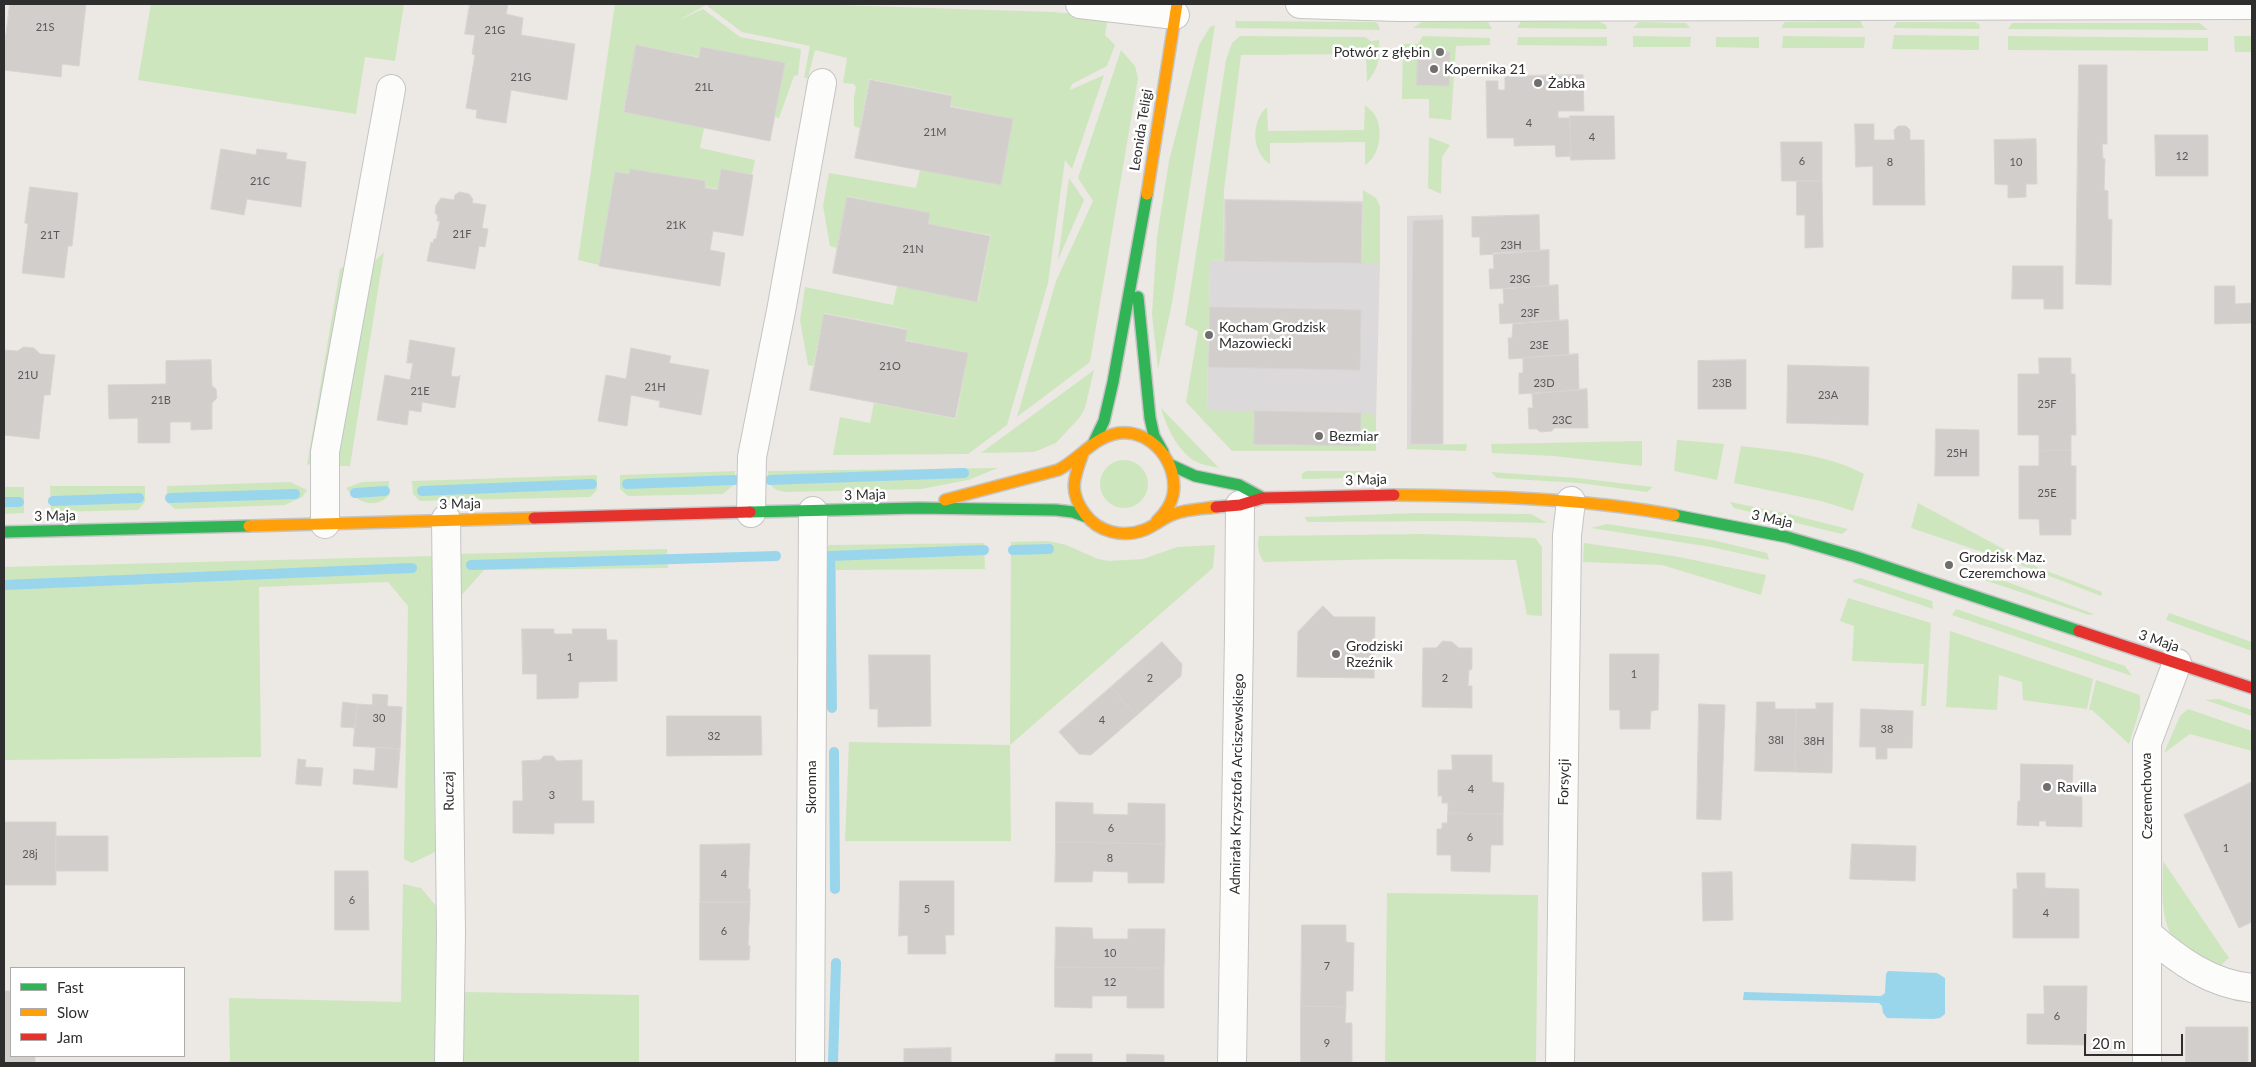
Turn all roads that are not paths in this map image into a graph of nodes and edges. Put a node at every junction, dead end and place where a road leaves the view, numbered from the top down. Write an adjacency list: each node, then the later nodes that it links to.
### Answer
1 (1080, 4): 4 (street)
2 (1300, 4): 3 (street)
3 (2252, 5)
4 (1176, 9): 7 (street, Leonida Teligi)
5 (822, 83): 16 (street)
6 (391, 89): 20 (street)
7 (1136, 261): 8 (street, Leonida Teligi); 9 (street, Leonida Teligi)
8 (1094, 442): 9 (street, 3 Maja); 10 (street, 3 Maja)
9 (1163, 452): 11 (street, 3 Maja)
10 (1083, 453): 14 (street, 3 Maja); 17 (street, 3 Maja)
11 (1171, 465): 12 (street, 3 Maja); 19 (street, 3 Maja)
12 (1251, 502): 13 (street, 3 Maja); 19 (street, 3 Maja); 28 (street, Admirała Krzysztofa Arciszewskiego)
13 (1571, 502): 22 (street, 3 Maja); 29 (street, Forsycji)
14 (917, 508): 15 (street, 3 Maja); 17 (street, 3 Maja)
15 (813, 511): 16 (street, 3 Maja); 27 (street, Skromna)
16 (751, 513): 18 (street, 3 Maja)
17 (1087, 517): 19 (street, 3 Maja)
18 (446, 519): 20 (street, 3 Maja); 26 (street, Ruczaj)
19 (1157, 522)
20 (325, 524): 21 (street, 3 Maja)
21 (4, 532)
22 (2177, 663): 23 (street, 3 Maja); 24 (street, Czeremchowa)
23 (2252, 688)
24 (2148, 934): 25 (street); 30 (street, Czeremchowa)
25 (2252, 988)
26 (449, 1063)
27 (810, 1063)
28 (1232, 1063)
29 (1560, 1063)
30 (2147, 1063)

